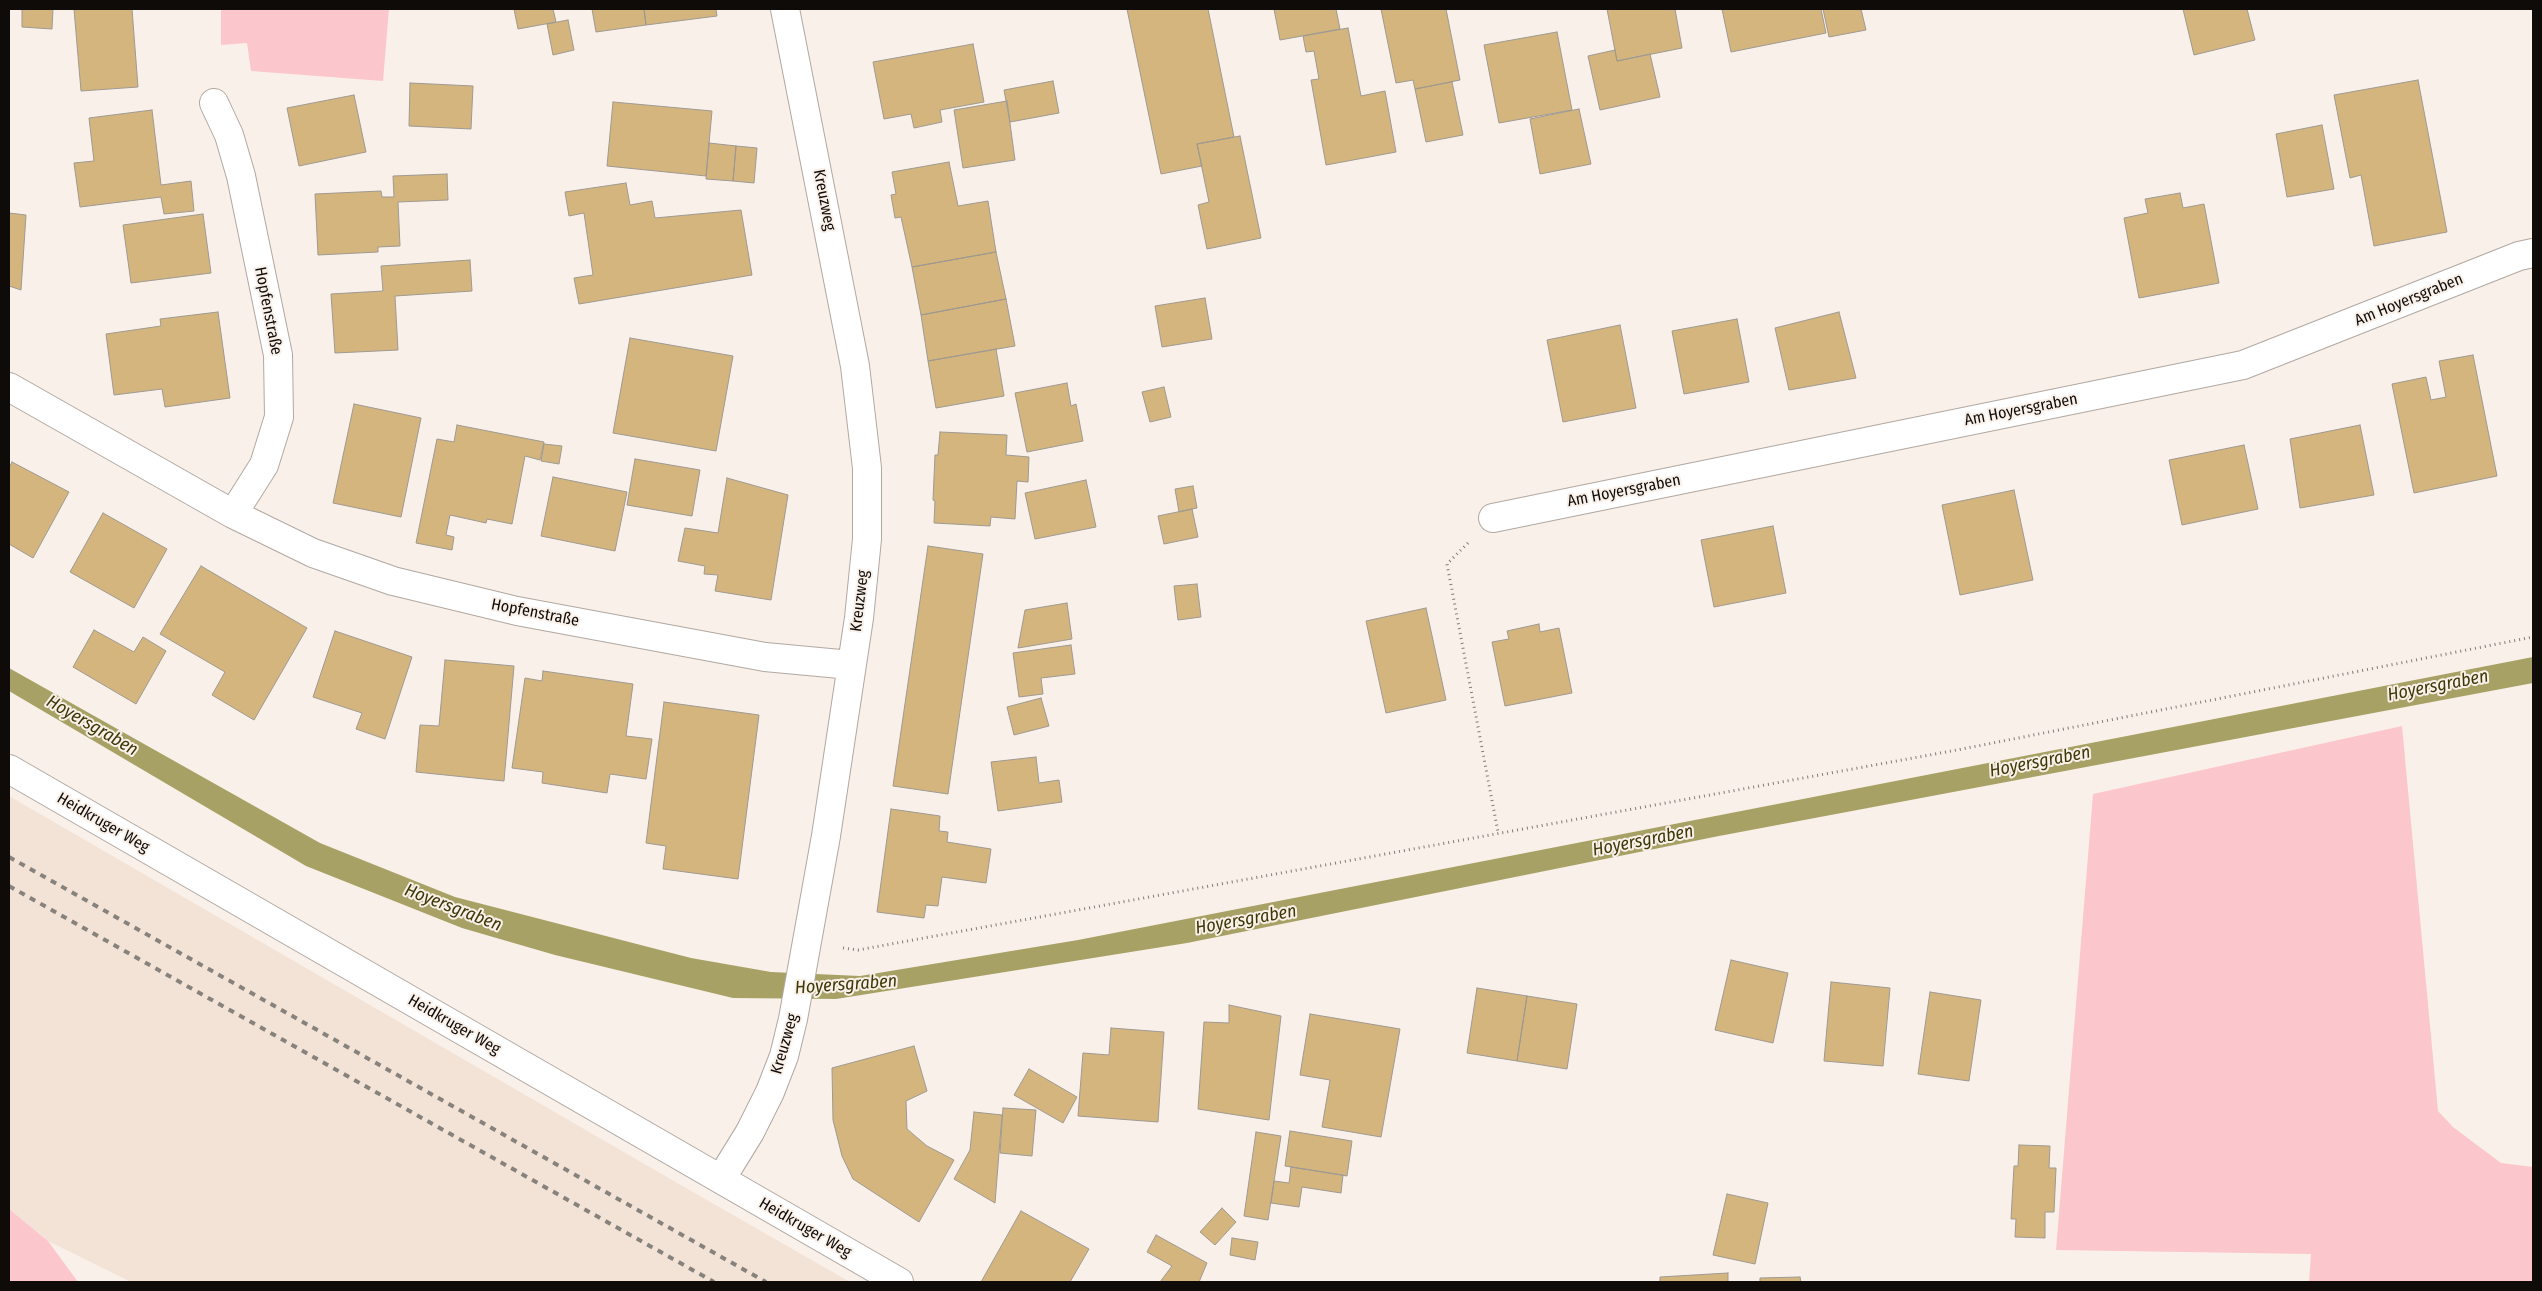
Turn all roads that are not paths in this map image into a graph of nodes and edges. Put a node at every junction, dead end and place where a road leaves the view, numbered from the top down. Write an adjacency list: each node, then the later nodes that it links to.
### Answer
1 (785, 9): 7 (street, Kreuzweg)
2 (214, 103): 5 (street, Hopfenstraße)
3 (2533, 253): 6 (street, Am Hoyersgraben)
4 (9, 387): 5 (street, Hopfenstraße)
5 (233, 514): 7 (street, Hopfenstraße)
6 (1493, 518)
7 (851, 665): 9 (street, Kreuzweg)
8 (9, 769): 9 (street, Heidkruger Weg)
9 (721, 1179): 10 (street, Heidkruger Weg)
10 (899, 1282)

